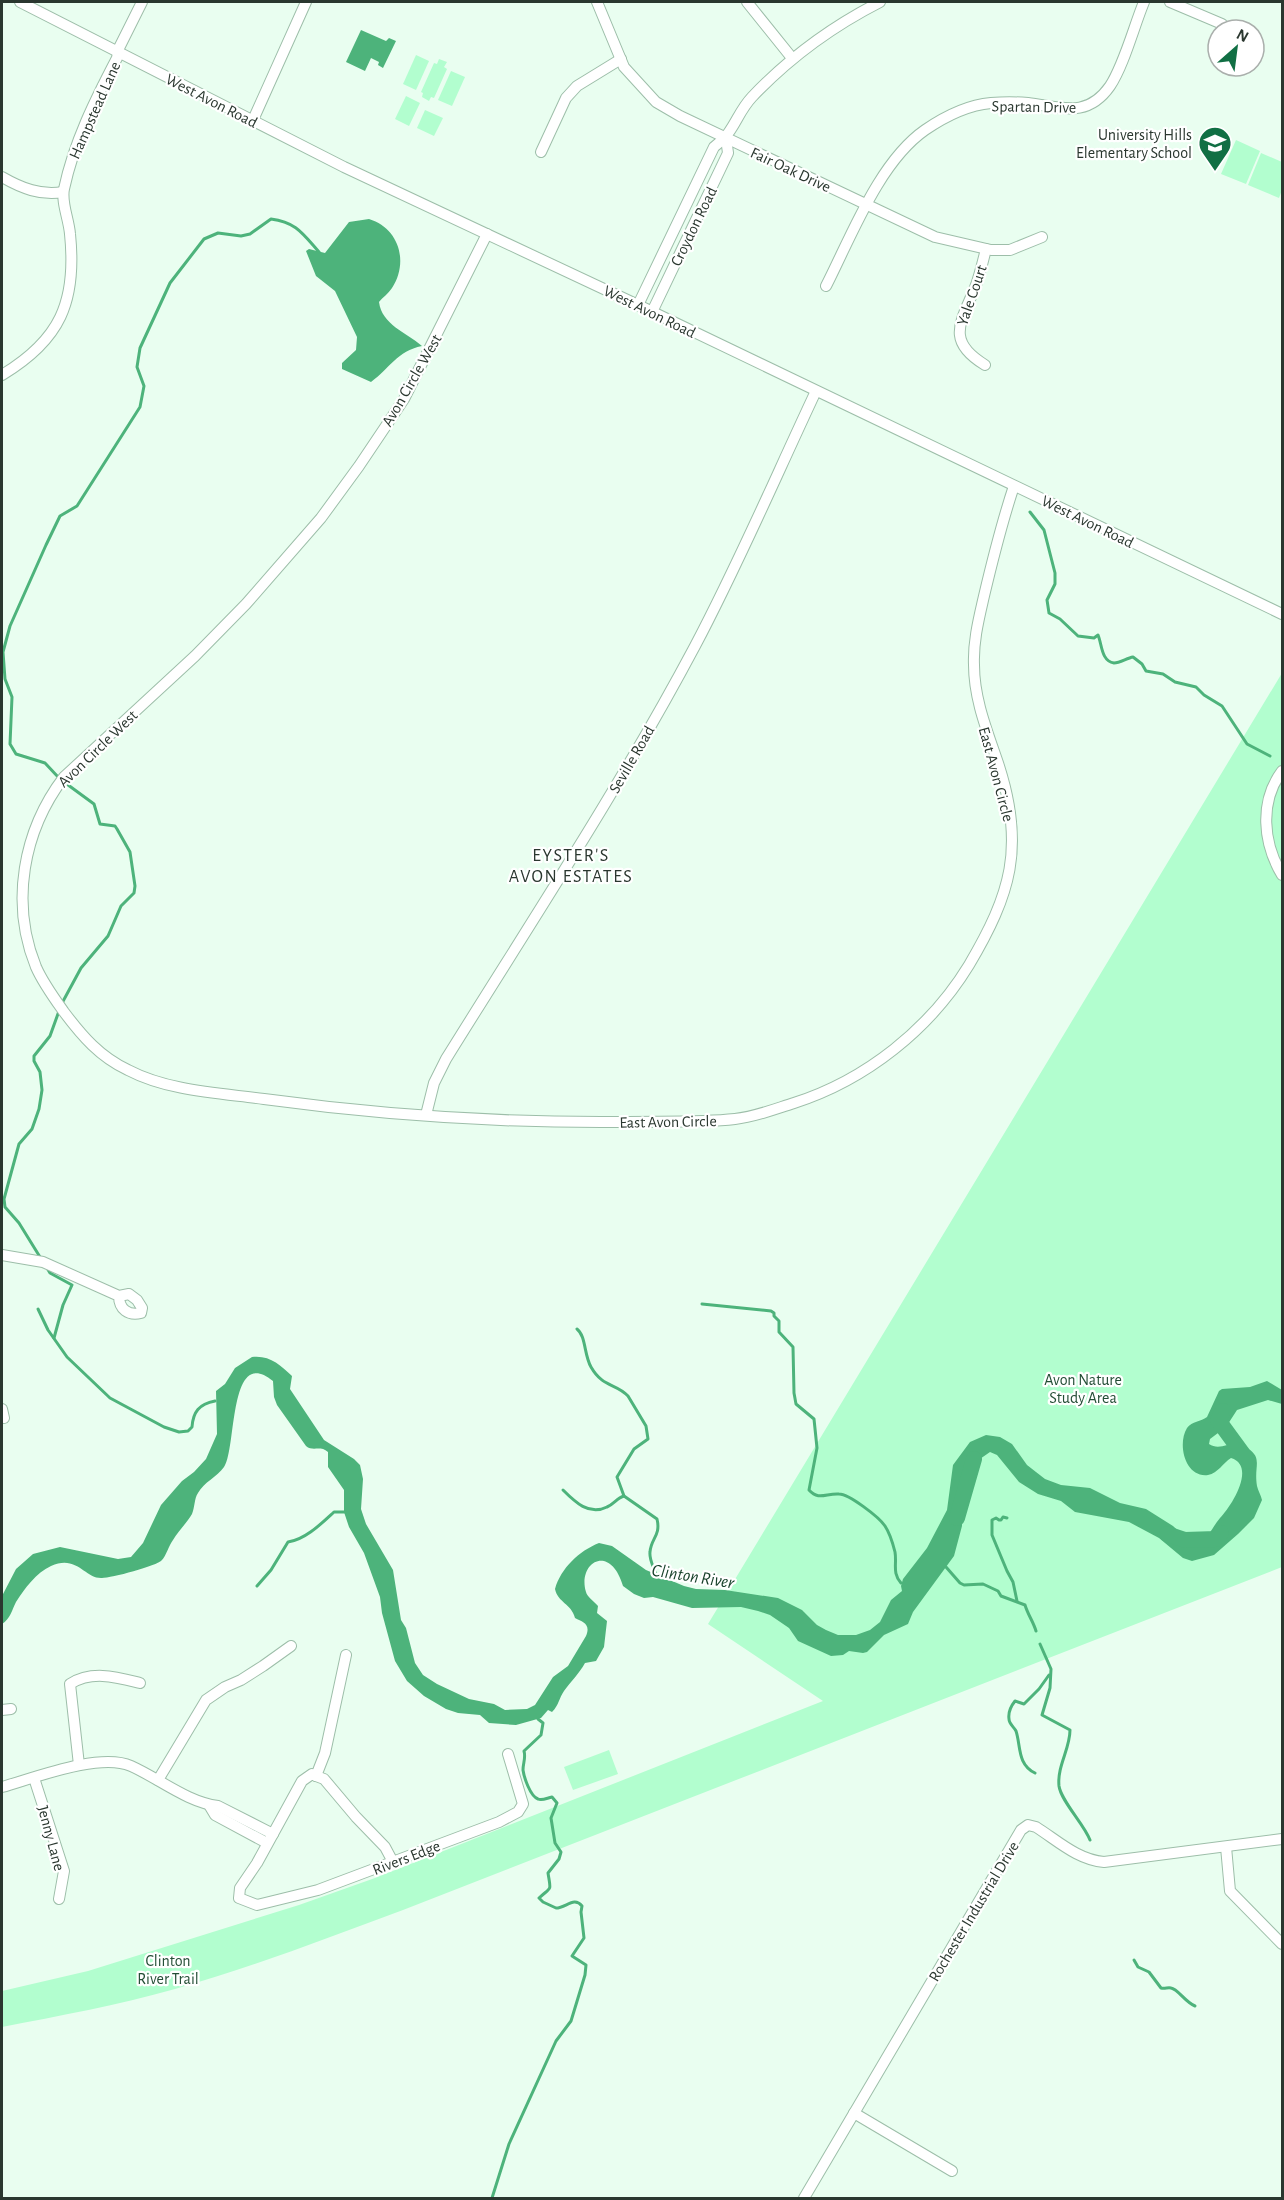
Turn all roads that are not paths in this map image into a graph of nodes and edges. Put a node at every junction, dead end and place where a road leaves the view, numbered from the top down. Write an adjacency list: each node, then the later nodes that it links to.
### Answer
1 (20, 2): 10 (street, West Avon Road)
2 (142, 2): 10 (street, Hampstead Lane)
3 (306, 2): 13 (street)
4 (597, 2): 12 (street, Fair Oak Drive)
5 (747, 2): 11 (street)
6 (880, 2): 11 (street, Croydon Road)
7 (1144, 2): 18 (street, Spartan Drive)
8 (1170, 2): 9 (street)
9 (1208, 18)
10 (118, 53): 13 (street, West Avon Road); 17 (street, Hampstead Lane)
11 (792, 58): 14 (street, Croydon Road)
12 (621, 59): 14 (street, Fair Oak Drive); 15 (street)
13 (253, 120): 19 (street, West Avon Road)
14 (726, 138): 18 (street, Fair Oak Drive); 23 (street, Croydon Road); 24 (street, Croydon Road)
15 (541, 152)
16 (2, 177): 17 (street)
17 (63, 192): 26 (street, Hampstead Lane)
18 (866, 205): 21 (street, Fair Oak Drive); 22 (street, Spartan Drive)
19 (487, 234): 23 (street, West Avon Road); 32 (street, Avon Circle West)
20 (1042, 237): 21 (street, Fair Oak Drive)
21 (986, 249): 25 (street, Yale Court)
22 (826, 286)
23 (639, 305): 24 (street, West Avon Road)
24 (652, 312): 27 (street, West Avon Road)
25 (985, 365)
26 (2, 375)
27 (816, 391): 28 (street, West Avon Road); 32 (street, Seville Road)
28 (1014, 486): 29 (street, West Avon Road); 32 (street, East Avon Circle)
29 (1282, 614)
30 (1282, 771): 31 (street)
31 (1282, 875)
32 (426, 1115)
33 (2, 1256): 34 (street)
34 (119, 1296)
35 (291, 1646): 42 (street)
36 (346, 1655): 40 (street)
37 (140, 1683): 39 (street)
38 (508, 1754): 47 (street, Rivers Edge)
39 (79, 1765): 41 (street); 42 (street)
40 (315, 1776): 44 (street); 47 (street)
41 (34, 1778): 43 (street); 48 (street, Jenny Lane)
42 (158, 1780): 44 (street)
43 (2, 1787)
44 (270, 1839): 47 (street, Rivers Edge)
45 (1282, 1839): 46 (street, Rochester Industrial Drive)
46 (1226, 1847): 49 (street); 50 (street, Rochester Industrial Drive)
47 (393, 1862)
48 (60, 1899)
49 (1282, 1944)
50 (855, 2113): 51 (street); 52 (street, Rochester Industrial Drive)
51 (952, 2171)
52 (804, 2199)

